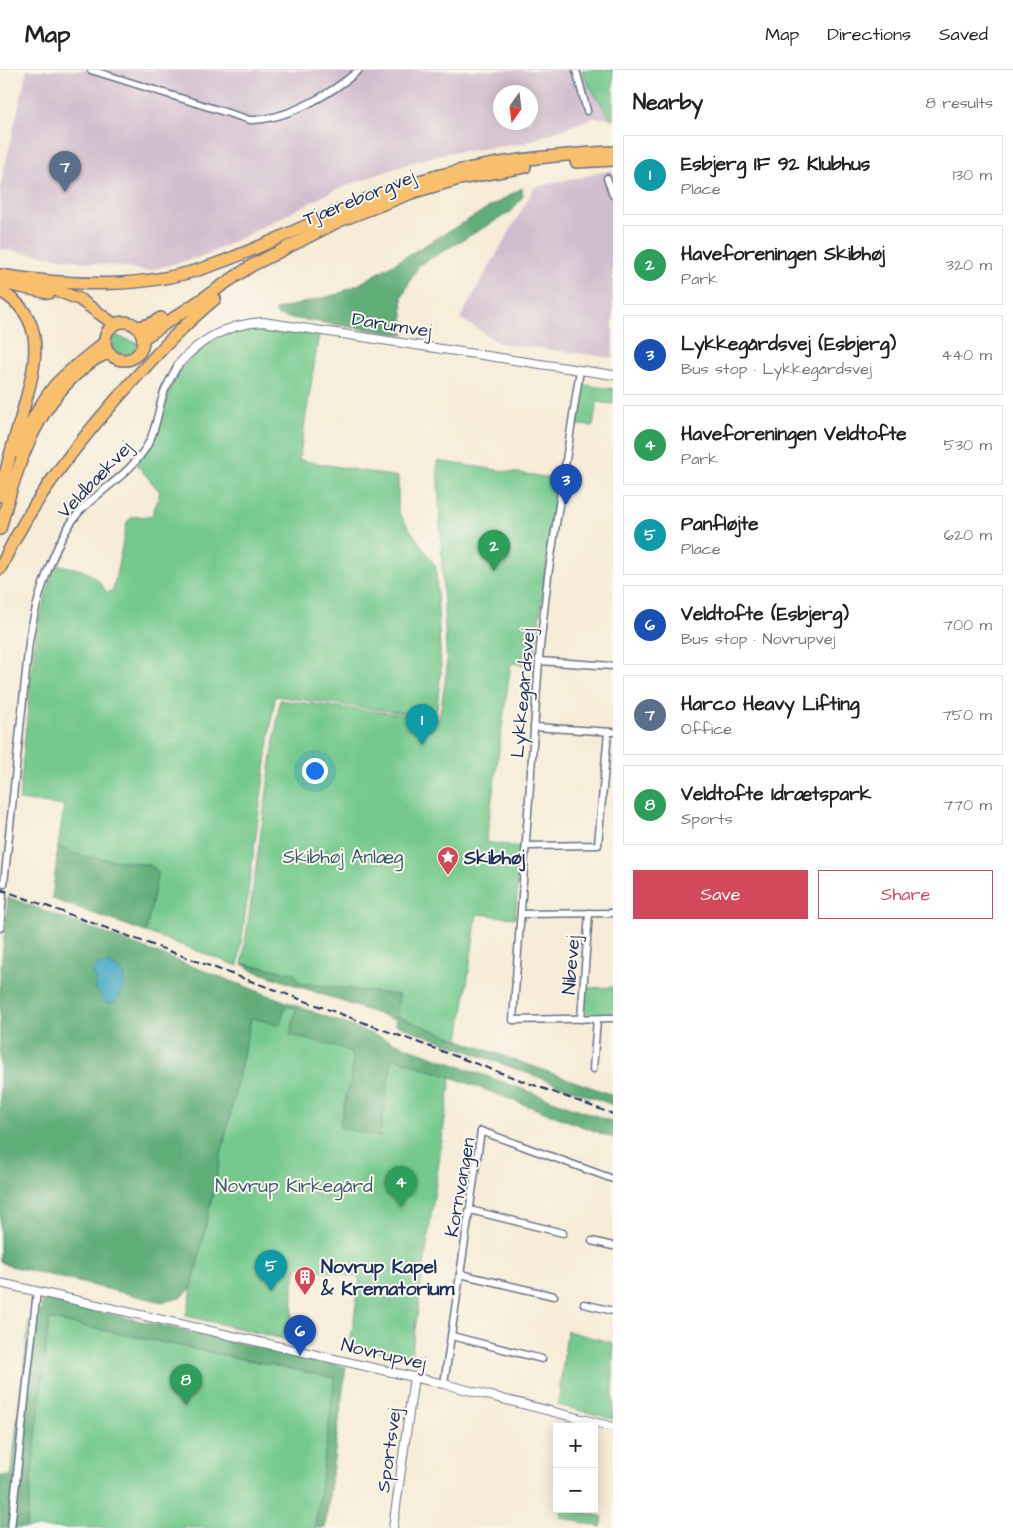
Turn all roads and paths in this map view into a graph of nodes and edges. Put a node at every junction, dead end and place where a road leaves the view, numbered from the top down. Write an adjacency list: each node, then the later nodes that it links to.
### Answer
1 (91, 70): 2 (street)
2 (358, 70)
3 (576, 70): 4 (street)
4 (587, 111)
5 (613, 152): 9 (highway, Tjæreborgvej)
6 (613, 160): 10 (highway, Tjæreborgvej)
7 (607, 178): 8 (street)
8 (613, 195)
9 (323, 217): 11 (highway, Tjæreborgvej); 14 (highway, Tjæreborgvej)
10 (268, 258): 15 (highway, Tjæreborgvej); 24 (highway)
11 (1, 278): 13 (highway)
12 (0, 291): 21 (highway)
13 (112, 327): 14 (highway); 16 (highway)
14 (138, 327): 15 (highway)
15 (144, 338): 17 (highway)
16 (105, 342): 17 (highway); 22 (highway)
17 (110, 354): 23 (highway)
18 (178, 365): 19 (street, Darumvej); 30 (street, Veldbækvej)
19 (580, 370): 20 (street, Darumvej); 25 (street, Lykkegårdsvej)
20 (613, 375)
21 (0, 496)
22 (0, 503)
23 (0, 529)
24 (0, 569)
25 (539, 661): 26 (street); 27 (street, Lykkegårdsvej)
26 (613, 666)
27 (534, 727): 28 (street); 29 (street, Lykkegårdsvej)
28 (610, 732): 29 (street)
29 (526, 846): 34 (street, Lykkegårdsvej)
30 (4, 884)
31 (3, 895): 35 (street)
32 (589, 913): 33 (street); 34 (street); 37 (street, Nibevej)
33 (613, 913)
34 (521, 914): 37 (street, Lykkegårdsvej)
35 (0, 928)
36 (613, 1018): 38 (street)
37 (581, 1019): 38 (street)
38 (597, 1019): 39 (street)
39 (593, 1069)
40 (613, 1180): 41 (street, Kornvangen)
41 (470, 1210): 42 (street); 45 (street, Kornvangen)
42 (563, 1233)
43 (592, 1241): 44 (street)
44 (613, 1246)
45 (460, 1274): 48 (street); 51 (street, Kornvangen)
46 (0, 1283): 47 (street, Novrupvej)
47 (37, 1291): 53 (street, Novrupvej); 56 (street)
48 (554, 1296)
49 (584, 1304): 50 (street)
50 (613, 1311)
51 (452, 1336): 52 (street); 54 (street, Kornvangen)
52 (542, 1359)
53 (414, 1377): 54 (street, Novrupvej); 57 (street, Sportsvej)
54 (444, 1384): 55 (street, Novrupvej)
55 (613, 1427)
56 (11, 1528)
57 (393, 1528)

